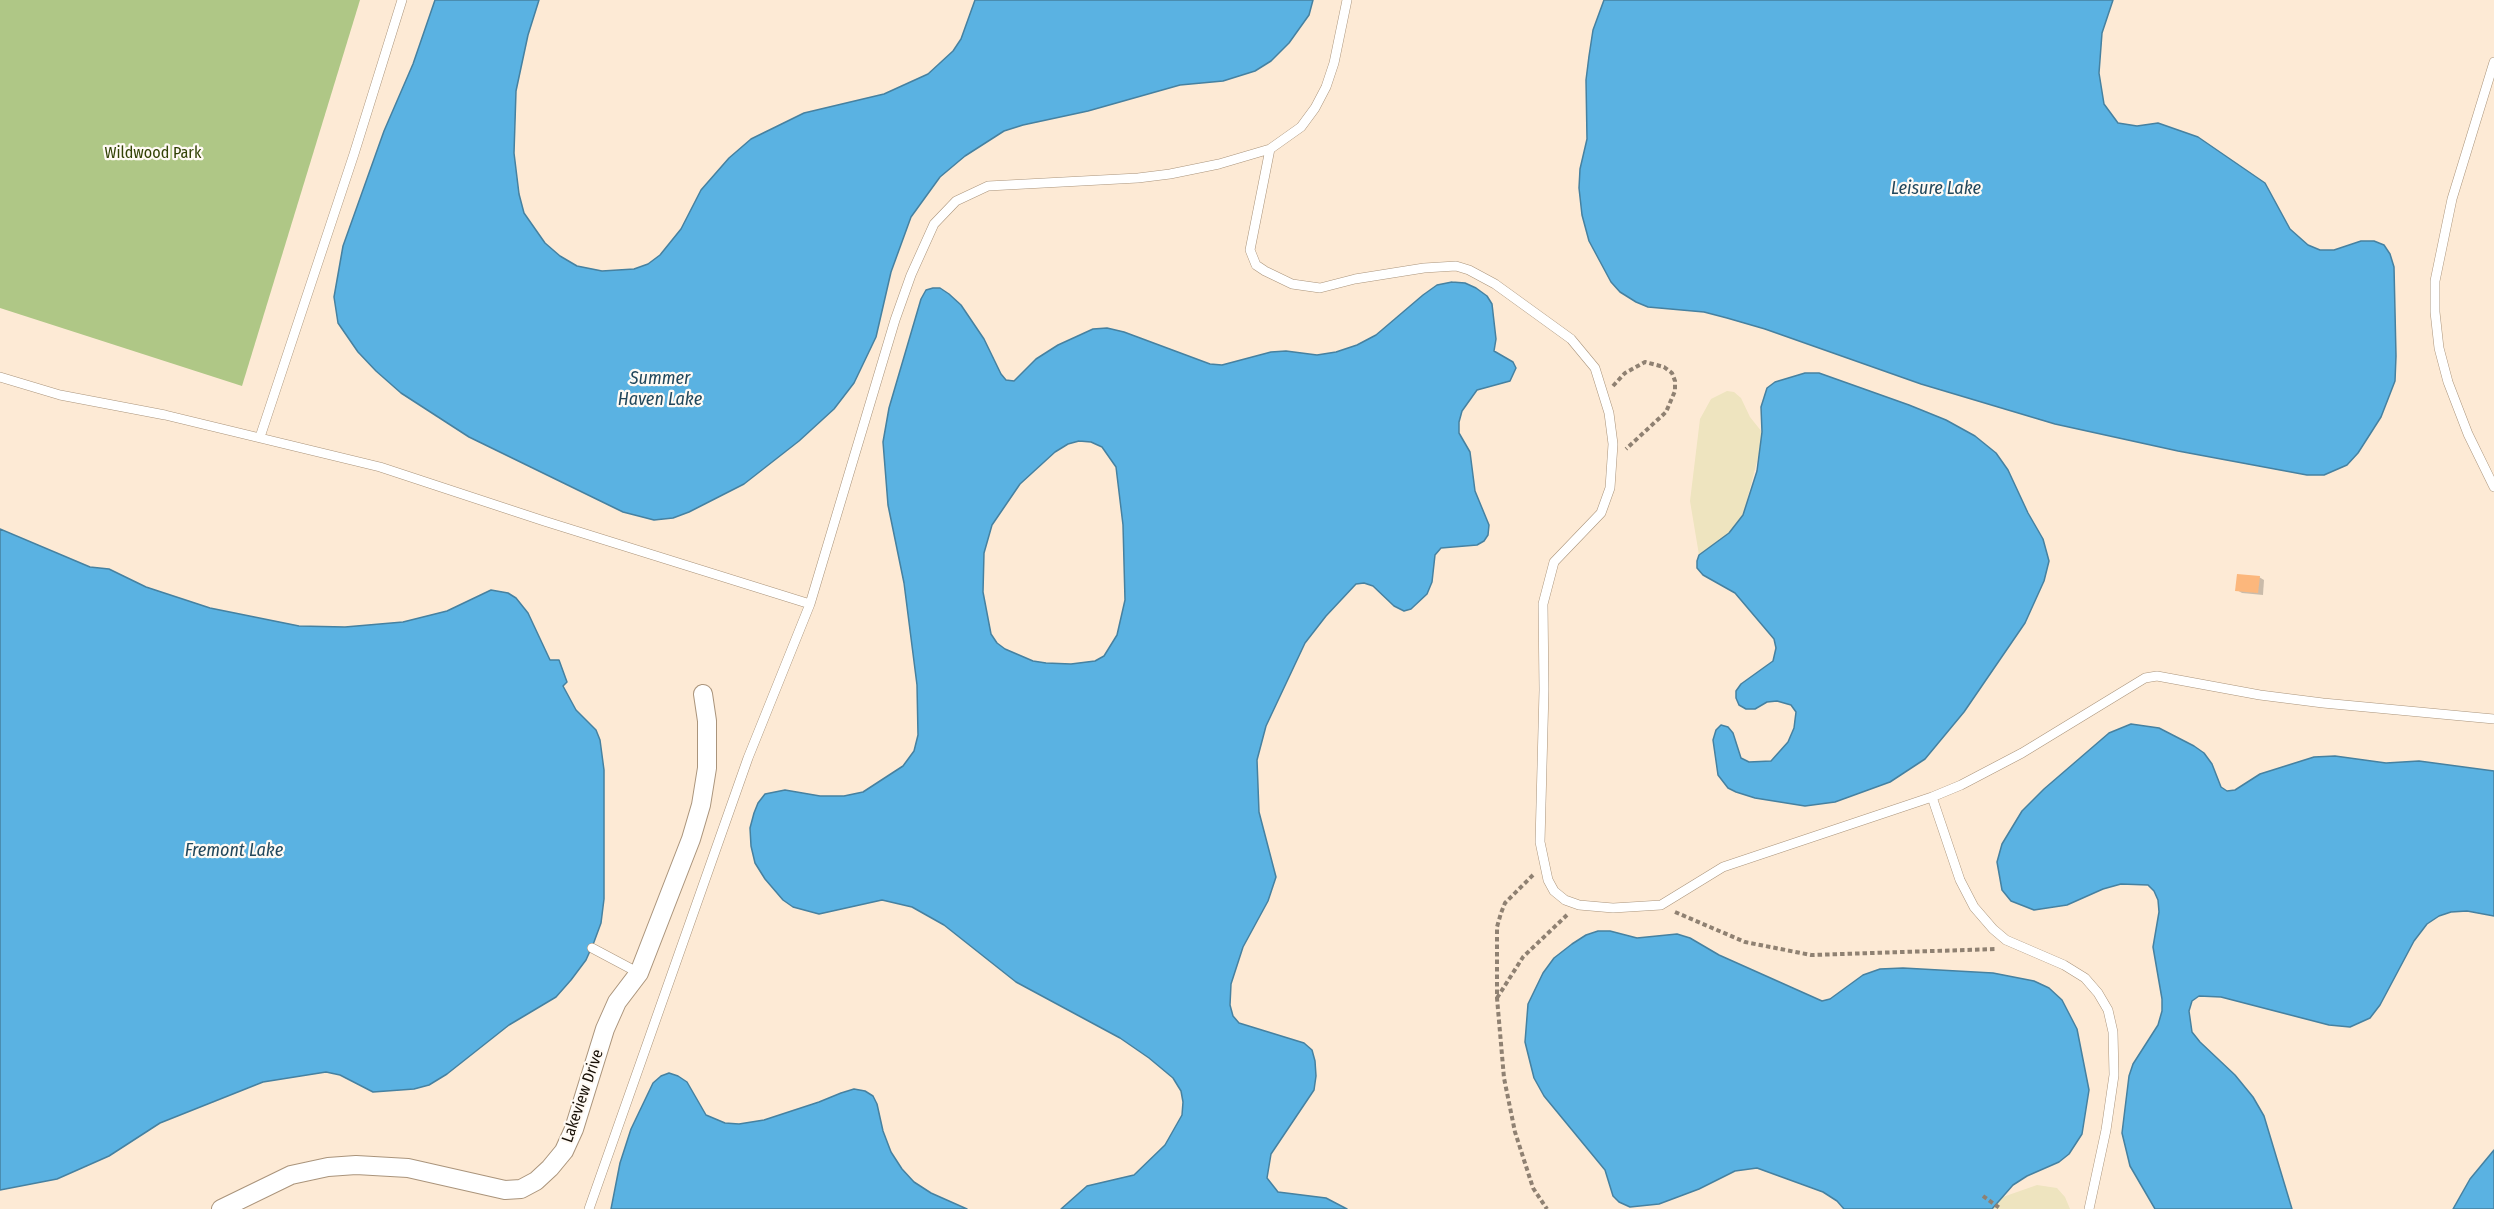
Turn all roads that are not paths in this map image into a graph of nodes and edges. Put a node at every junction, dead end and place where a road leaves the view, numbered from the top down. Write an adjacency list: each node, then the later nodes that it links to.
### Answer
1 (402, 0): 6 (lane)
2 (1347, 0): 4 (lane)
3 (2494, 62): 7 (lane)
4 (1270, 149): 8 (lane); 11 (lane)
5 (0, 377): 6 (lane)
6 (260, 437): 8 (lane)
7 (2494, 488)
8 (810, 604): 15 (lane)
9 (703, 694): 13 (street, Lakeview Drive)
10 (2494, 719): 11 (lane)
11 (1932, 797): 16 (lane)
12 (592, 948): 13 (lane)
13 (639, 973): 14 (street, Lakeview Drive)
14 (221, 1209)
15 (589, 1209)
16 (2089, 1209)

